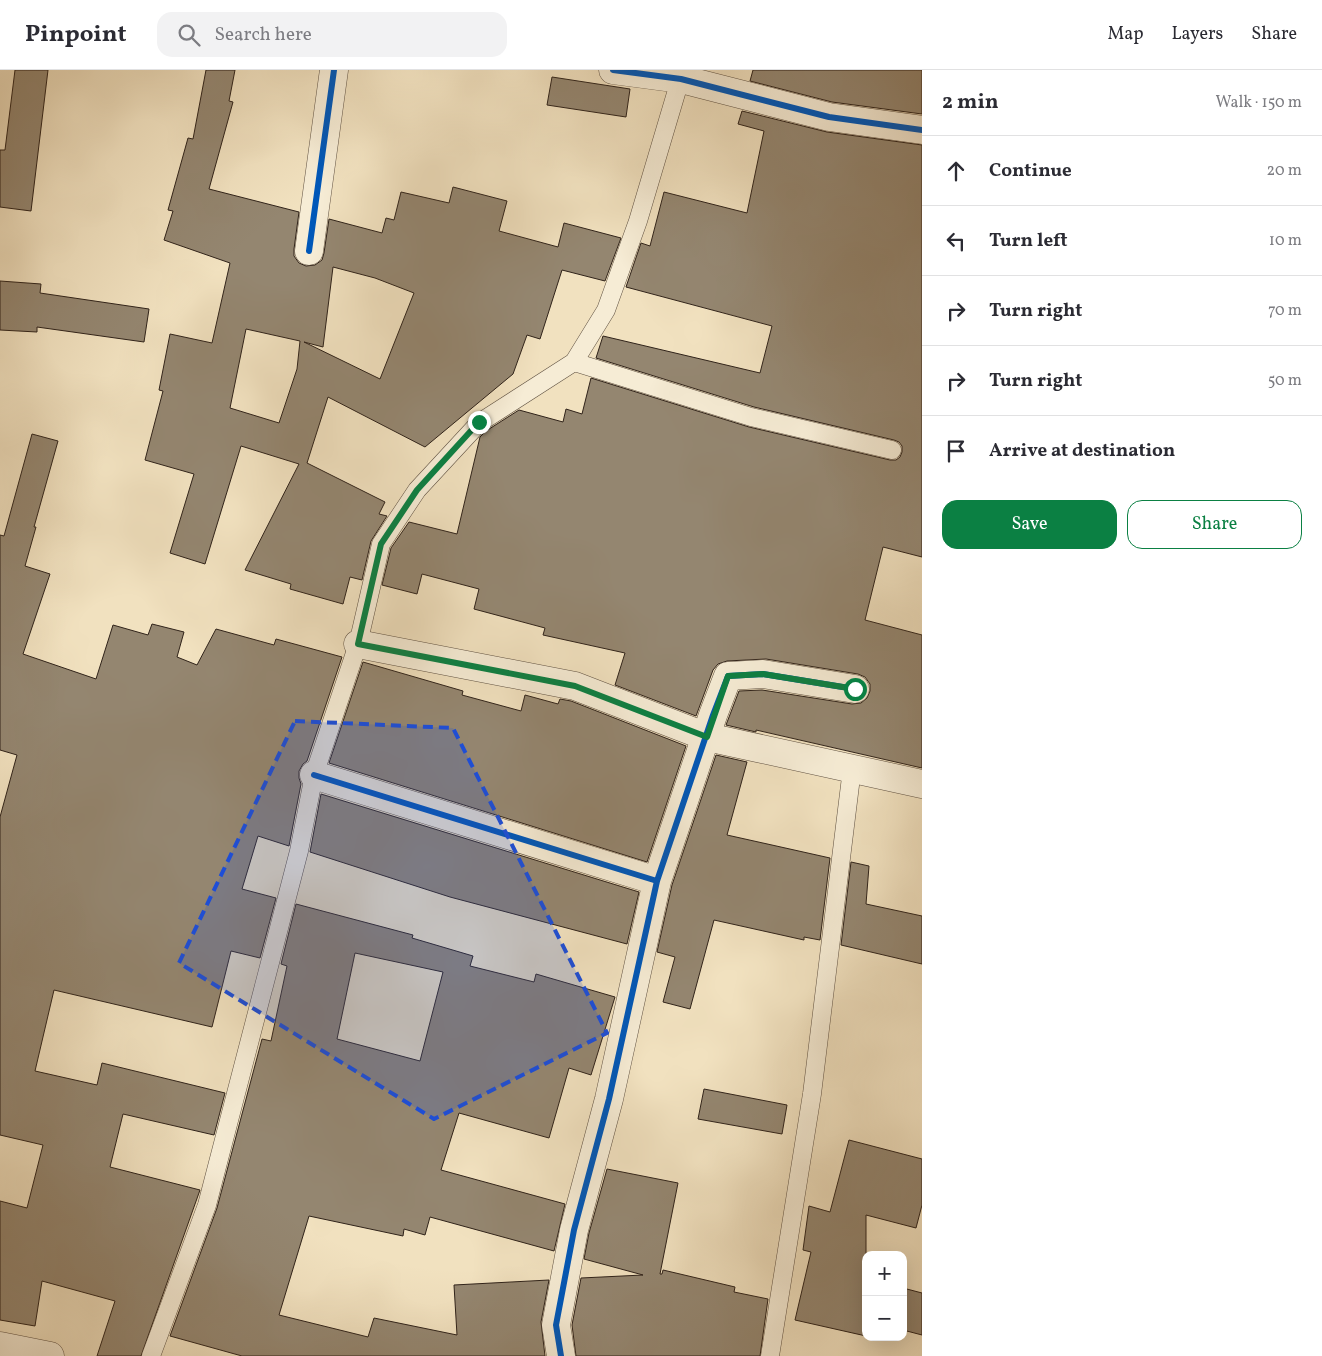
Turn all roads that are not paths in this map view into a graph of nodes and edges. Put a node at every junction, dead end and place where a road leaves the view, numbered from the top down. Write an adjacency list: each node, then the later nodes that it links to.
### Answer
1 (334, 70): 5 (street)
2 (613, 70): 3 (street)
3 (682, 75): 4 (street); 6 (lane)
4 (922, 130)
5 (309, 251)
6 (574, 362): 7 (lane); 8 (lane)
7 (892, 450)
8 (358, 644): 10 (street); 12 (lane)
9 (855, 689): 10 (street)
10 (707, 737): 11 (street); 14 (street)
11 (852, 769): 13 (street); 19 (lane)
12 (314, 775): 14 (street); 17 (lane)
13 (922, 784)
14 (657, 881): 18 (street)
15 (0, 1346): 16 (street)
16 (50, 1356)
17 (151, 1356)
18 (560, 1356)
19 (770, 1356)

